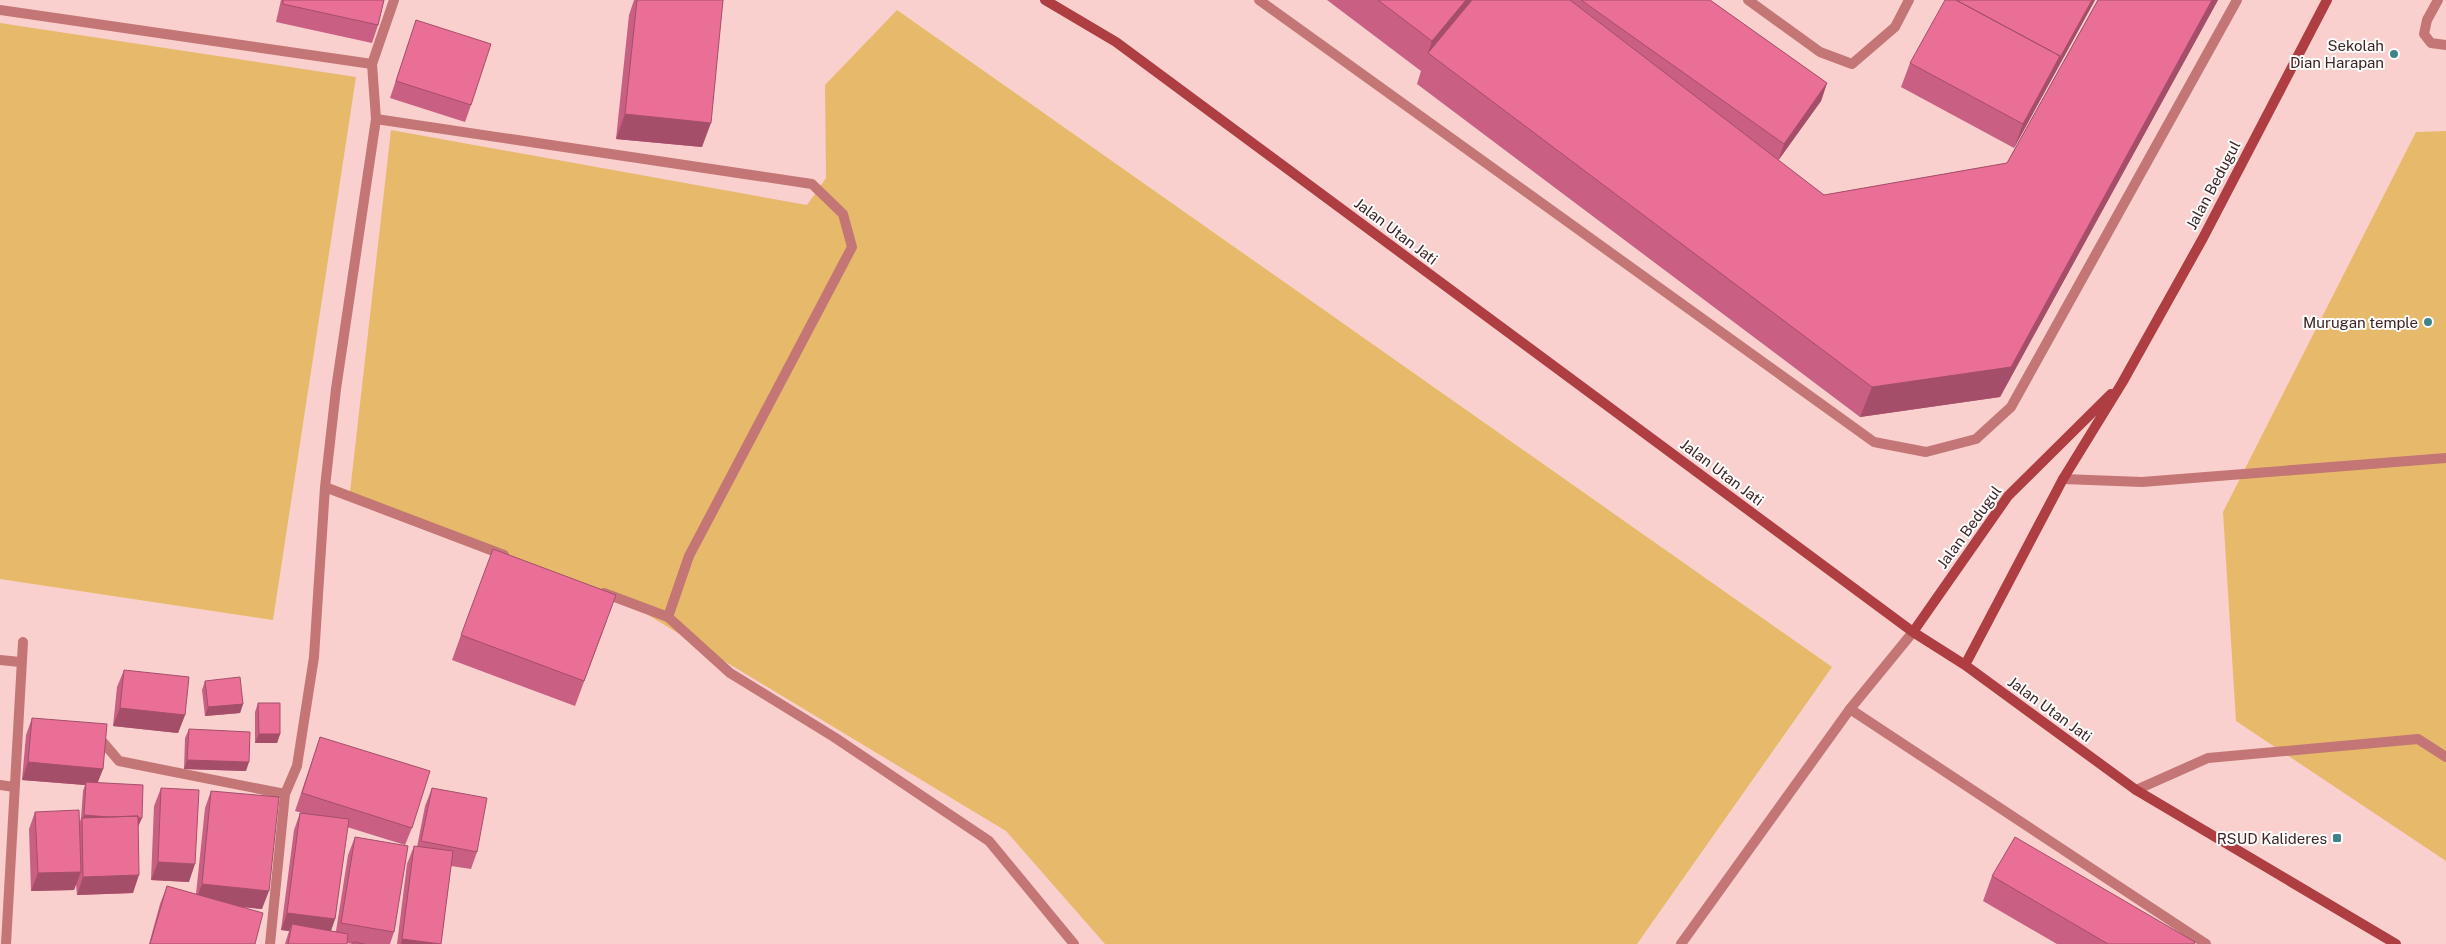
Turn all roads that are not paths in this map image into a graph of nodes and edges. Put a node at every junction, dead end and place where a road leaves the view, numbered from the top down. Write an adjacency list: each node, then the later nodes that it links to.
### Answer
1 (394, 0): 11 (street)
2 (1045, 0): 20 (main road, Jalan Utan Jati)
3 (1259, 0): 6 (street)
4 (1748, 0): 5 (street)
5 (1909, 0)
6 (2237, 0)
7 (2327, 0): 13 (main road, Jalan Bedugul)
8 (2438, 0): 10 (street)
9 (0, 10): 11 (street)
10 (2446, 45)
11 (372, 64): 12 (street)
12 (376, 119): 16 (street); 19 (street)
13 (2122, 383): 15 (main road, Jalan Bedugul); 20 (main road, Jalan Bedugul)
14 (2446, 458): 15 (street)
15 (2063, 479): 24 (main road, Jalan Bedugul)
16 (325, 487): 17 (street); 31 (street)
17 (510, 558)
18 (594, 589): 19 (street)
19 (668, 617): 34 (street)
20 (1913, 632): 24 (main road, Jalan Utan Jati); 25 (street)
21 (23, 642): 23 (street)
22 (0, 660): 23 (street)
23 (20, 662): 29 (street)
24 (1965, 666): 30 (main road, Jalan Utan Jati)
25 (1850, 709): 35 (street); 36 (street)
26 (89, 725): 31 (street)
27 (2446, 757): 30 (street)
28 (0, 786): 29 (street)
29 (14, 787): 32 (street)
30 (2136, 790): 37 (main road, Jalan Utan Jati)
31 (285, 794): 33 (street)
32 (6, 944)
33 (270, 944)
34 (1074, 944)
35 (1680, 944)
36 (2206, 944)
37 (2396, 944)

